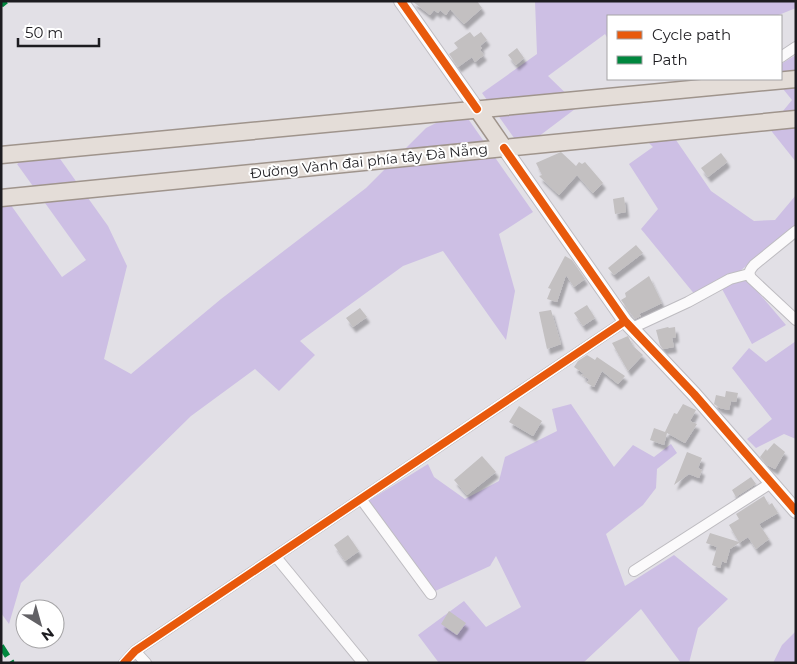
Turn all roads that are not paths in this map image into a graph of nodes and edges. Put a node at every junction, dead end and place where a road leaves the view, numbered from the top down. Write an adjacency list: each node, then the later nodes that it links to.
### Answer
1 (401, 1): 8 (street)
2 (796, 47): 3 (street)
3 (782, 56)
4 (796, 79): 6 (main road)
5 (780, 80): 7 (main road)
6 (782, 80)
7 (747, 82): 8 (main road)
8 (478, 110): 10 (main road); 11 (main road)
9 (796, 119): 10 (main road, Đường Vành đai phía tây Đà Nẵng)
10 (504, 148): 12 (main road, Đường Vành đai phía tây Đà Nẵng); 16 (street)
11 (1, 155)
12 (1, 198)
13 (796, 231): 14 (street)
14 (749, 274): 15 (street); 16 (street)
15 (796, 320)
16 (628, 325): 17 (street); 18 (street)
17 (771, 482): 19 (street); 21 (street)
18 (361, 499): 20 (street); 22 (street)
19 (796, 511)
20 (276, 557): 23 (street); 26 (street)
21 (634, 571)
22 (431, 594)
23 (134, 651): 24 (street); 25 (street)
24 (124, 663)
25 (146, 663)
26 (363, 663)

